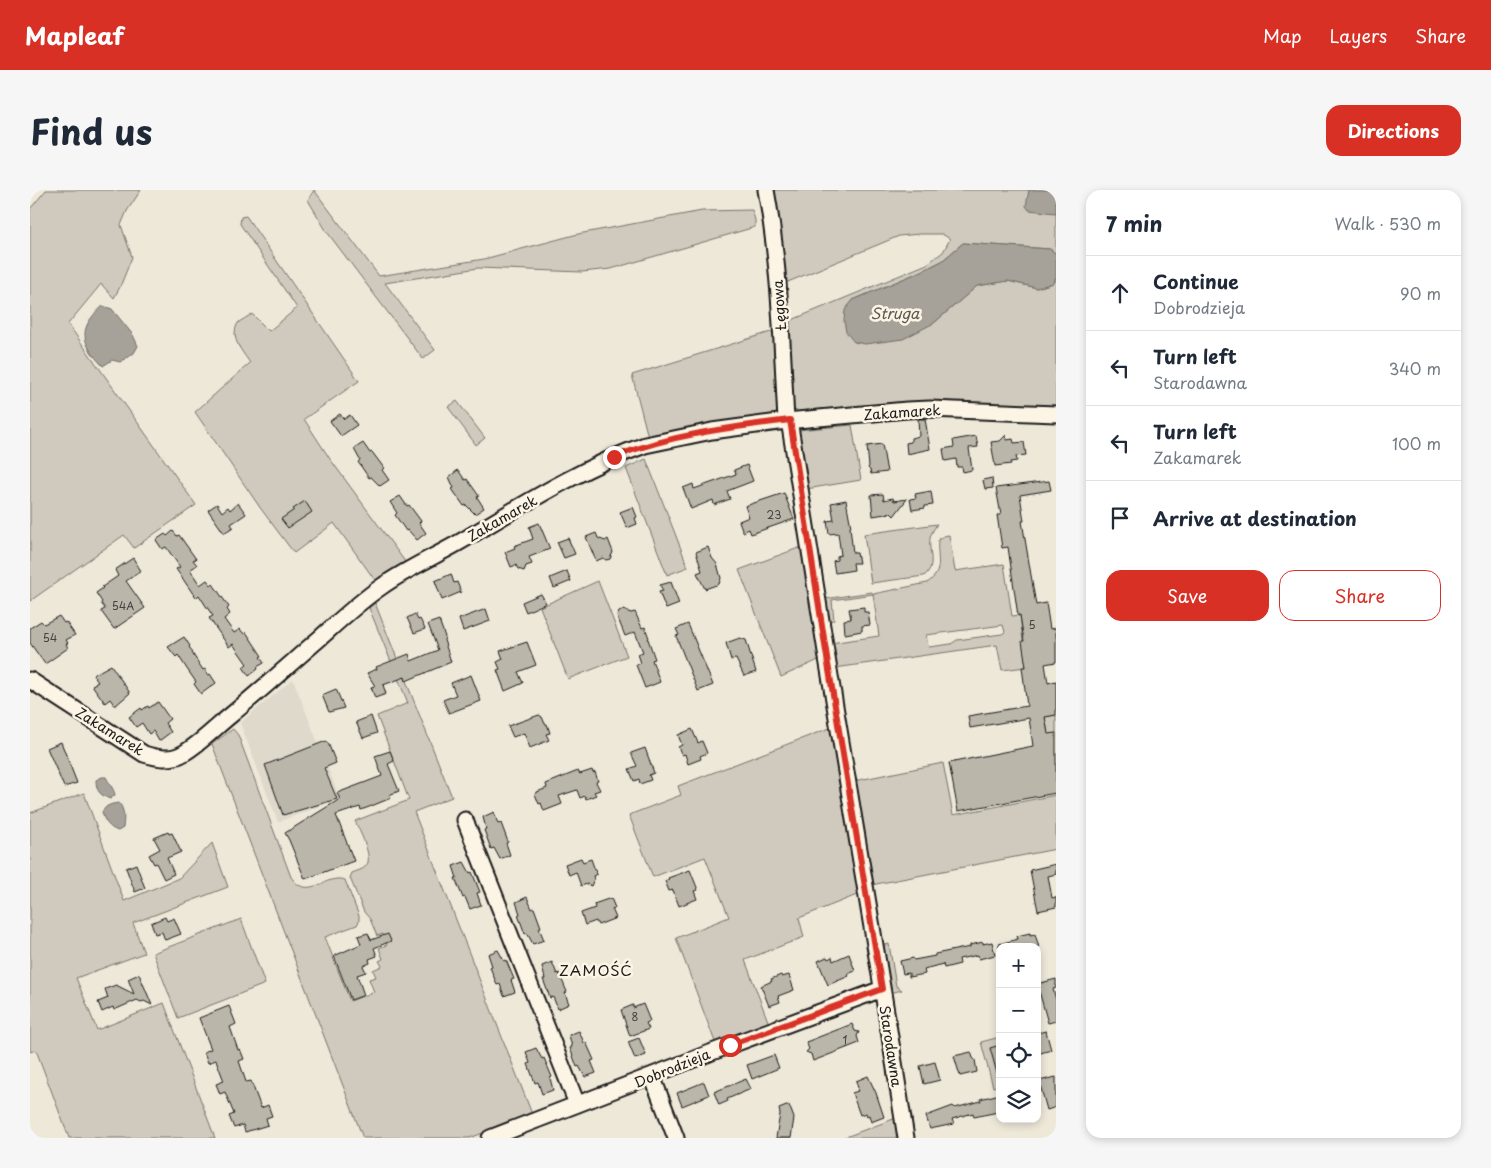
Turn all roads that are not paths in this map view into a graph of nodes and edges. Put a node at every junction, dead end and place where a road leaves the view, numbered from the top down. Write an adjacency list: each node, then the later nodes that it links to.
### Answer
1 (766, 190): 3 (street, Łęgowa)
2 (1056, 414): 3 (street, Zakamarek)
3 (788, 421): 4 (street, Zakamarek); 6 (street, Starodawna)
4 (30, 680)
5 (465, 820): 8 (street)
6 (882, 989): 7 (street, Dobrodzieja); 11 (street, Starodawna)
7 (652, 1076): 8 (street, Dobrodzieja); 10 (street)
8 (576, 1104): 9 (street, Dobrodzieja)
9 (490, 1138)
10 (676, 1138)
11 (906, 1138)

